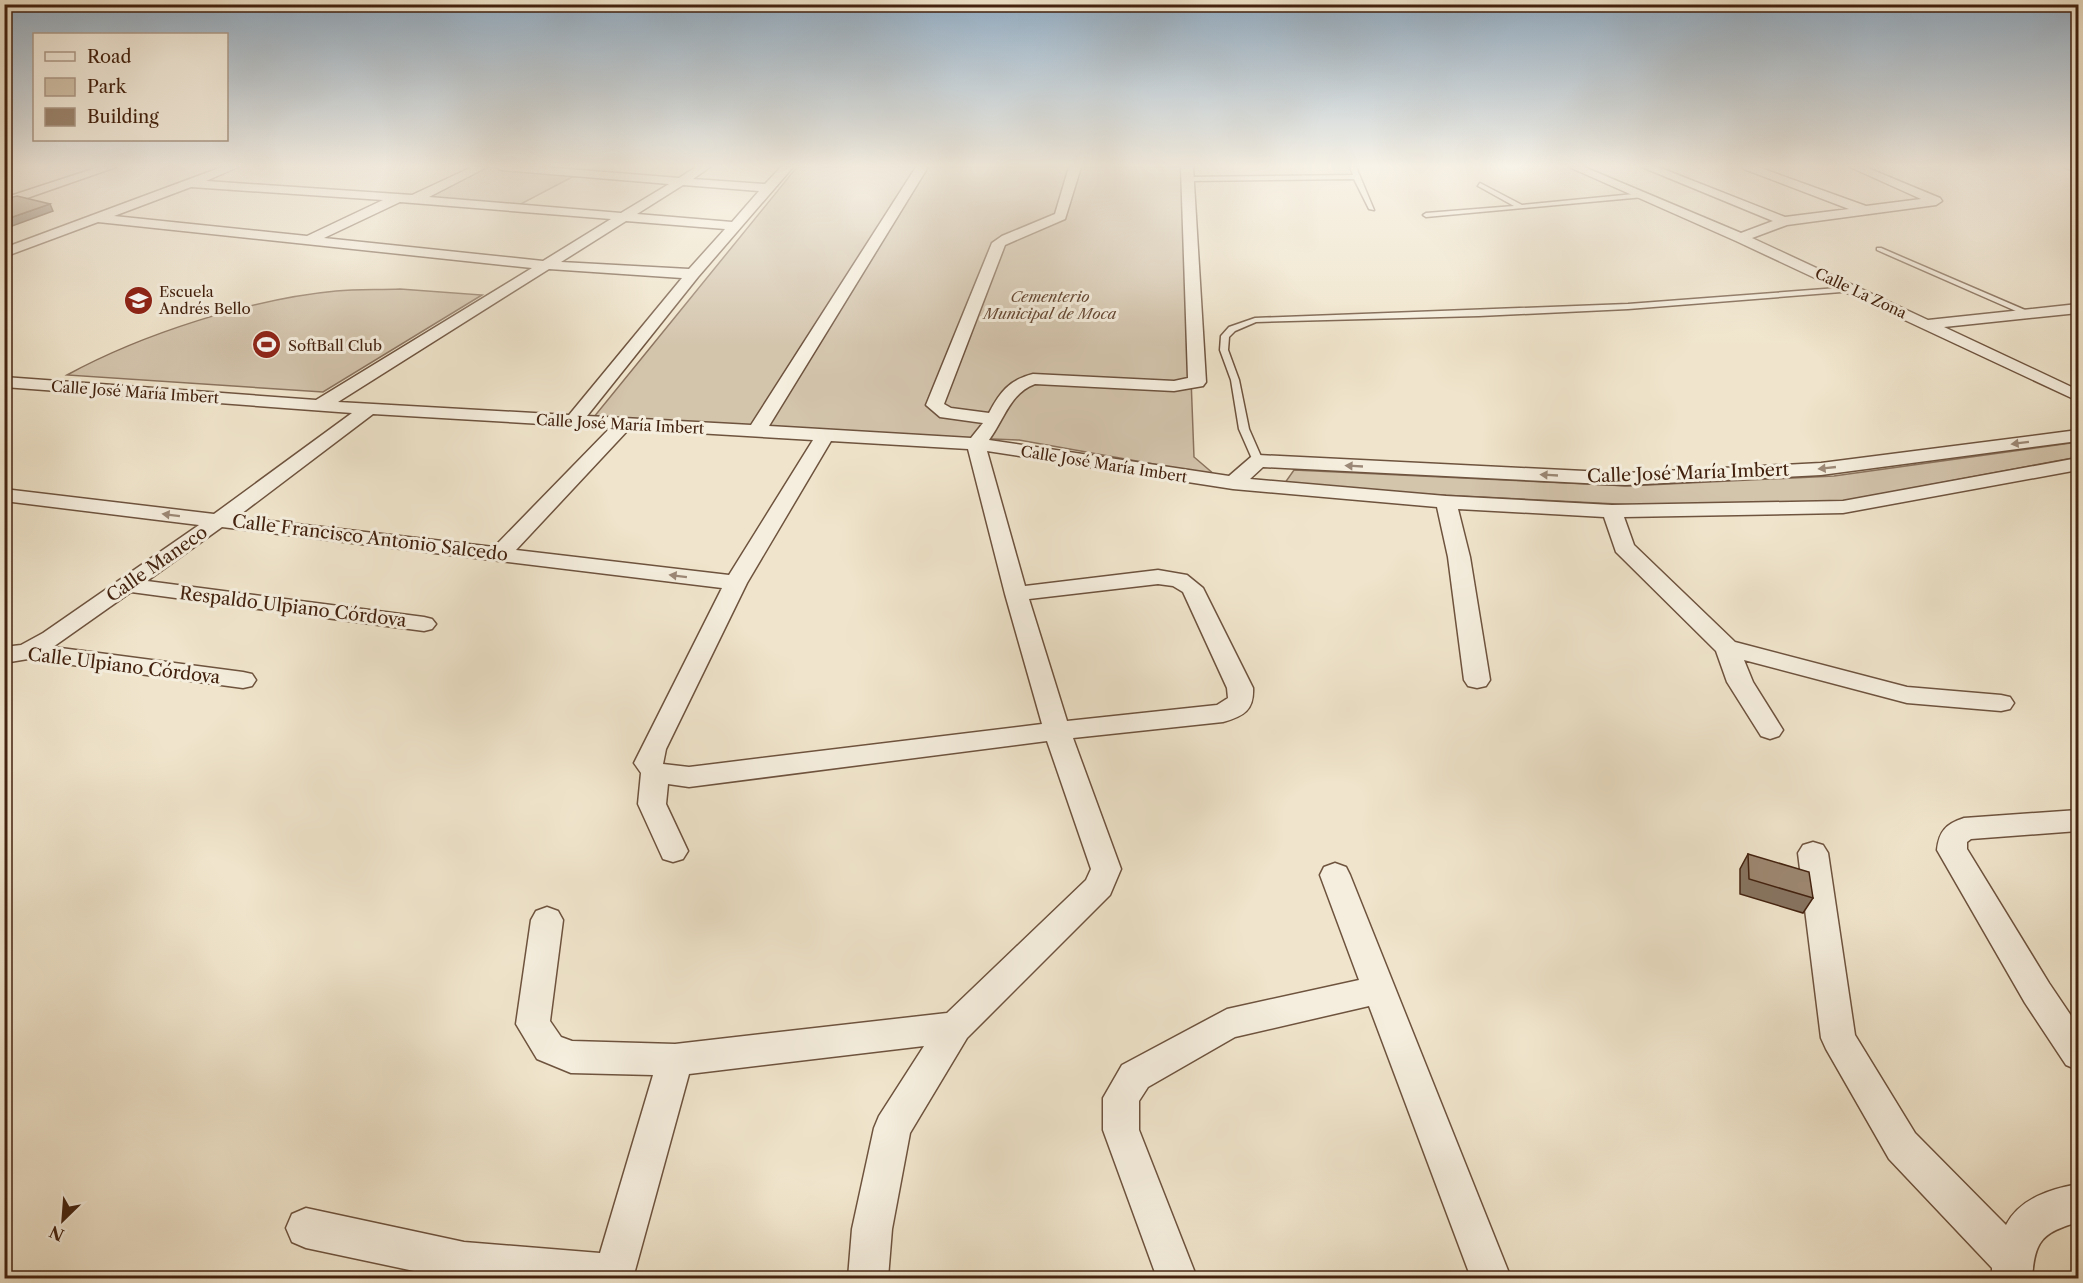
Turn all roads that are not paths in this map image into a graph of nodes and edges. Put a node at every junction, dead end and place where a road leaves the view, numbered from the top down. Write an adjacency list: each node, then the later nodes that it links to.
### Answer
1 (74, 227): 14 (street)
2 (188, 227): 12 (street)
3 (337, 227): 12 (street)
4 (606, 227): 15 (street)
5 (733, 227): 16 (street)
6 (885, 227): 28 (street)
7 (1040, 227): 25 (street)
8 (1190, 227): 25 (street)
9 (1716, 227): 11 (street, Calle La Zona)
10 (1769, 227): 11 (street)
11 (1741, 238): 17 (street, Calle La Zona)
12 (311, 239): 15 (street)
13 (1879, 249): 19 (lane)
14 (4, 253)
15 (544, 265): 16 (street); 23 (street)
16 (693, 274): 26 (street)
17 (1851, 289): 20 (street, Calle La Zona); 32 (lane)
18 (2079, 308): 19 (street)
19 (2028, 313): 20 (street)
20 (1929, 324): 22 (street, Calle La Zona)
21 (4, 382): 23 (street, Calle José María Imbert)
22 (2079, 396)
23 (319, 406): 24 (street, Calle José María Imbert)
24 (369, 409): 26 (street, Calle José María Imbert); 38 (street, Calle Maneco)
25 (994, 419): 31 (street)
26 (573, 422): 27 (street, Calle José María Imbert)
27 (624, 424): 28 (street, Calle José María Imbert); 39 (street)
28 (757, 431): 29 (street, Calle José María Imbert)
29 (826, 434): 31 (street, Calle José María Imbert); 40 (street)
30 (2079, 435): 32 (street, Calle José María Imbert, one-way to 32)
31 (976, 444): 34 (street, Calle José María Imbert); 42 (street)
32 (1258, 462): 34 (street)
33 (2079, 464): 37 (street, Calle José María Imbert)
34 (1233, 483): 36 (street, Calle José María Imbert)
35 (4, 495): 38 (street, Calle Francisco Antonio Salcedo, one-way to 35)
36 (1446, 502): 37 (street, Calle José María Imbert); 46 (street)
37 (1612, 511): 44 (street)
38 (219, 520): 39 (street, Calle Francisco Antonio Salcedo); 41 (street, Calle Maneco)
39 (500, 554): 40 (street, Calle Francisco Antonio Salcedo, one-way to 39)
40 (736, 583): 51 (street)
41 (127, 585): 43 (street, Respaldo Ulpiano Córdova); 45 (street, Calle Maneco)
42 (1016, 594): 49 (street); 49 (street)
43 (424, 624)
44 (1727, 648): 48 (street); 50 (street)
45 (16, 653): 47 (street, Calle Ulpiano Córdova)
46 (1477, 680)
47 (243, 681)
48 (2001, 703)
49 (1057, 730): 51 (street); 58 (street)
50 (1770, 730)
51 (655, 772): 53 (street)
52 (2079, 821): 59 (street)
53 (673, 851)
54 (1813, 853): 63 (street)
55 (1335, 875): 57 (street)
56 (547, 920): 60 (street)
57 (1380, 989): 66 (street); 67 (street)
58 (955, 1027): 60 (street); 65 (street)
59 (2079, 1054)
60 (675, 1060): 64 (street)
61 (2079, 1203): 63 (street)
62 (306, 1228): 64 (street)
63 (2012, 1269)
64 (614, 1276)
65 (868, 1278)
66 (1178, 1278)
67 (1491, 1278)

